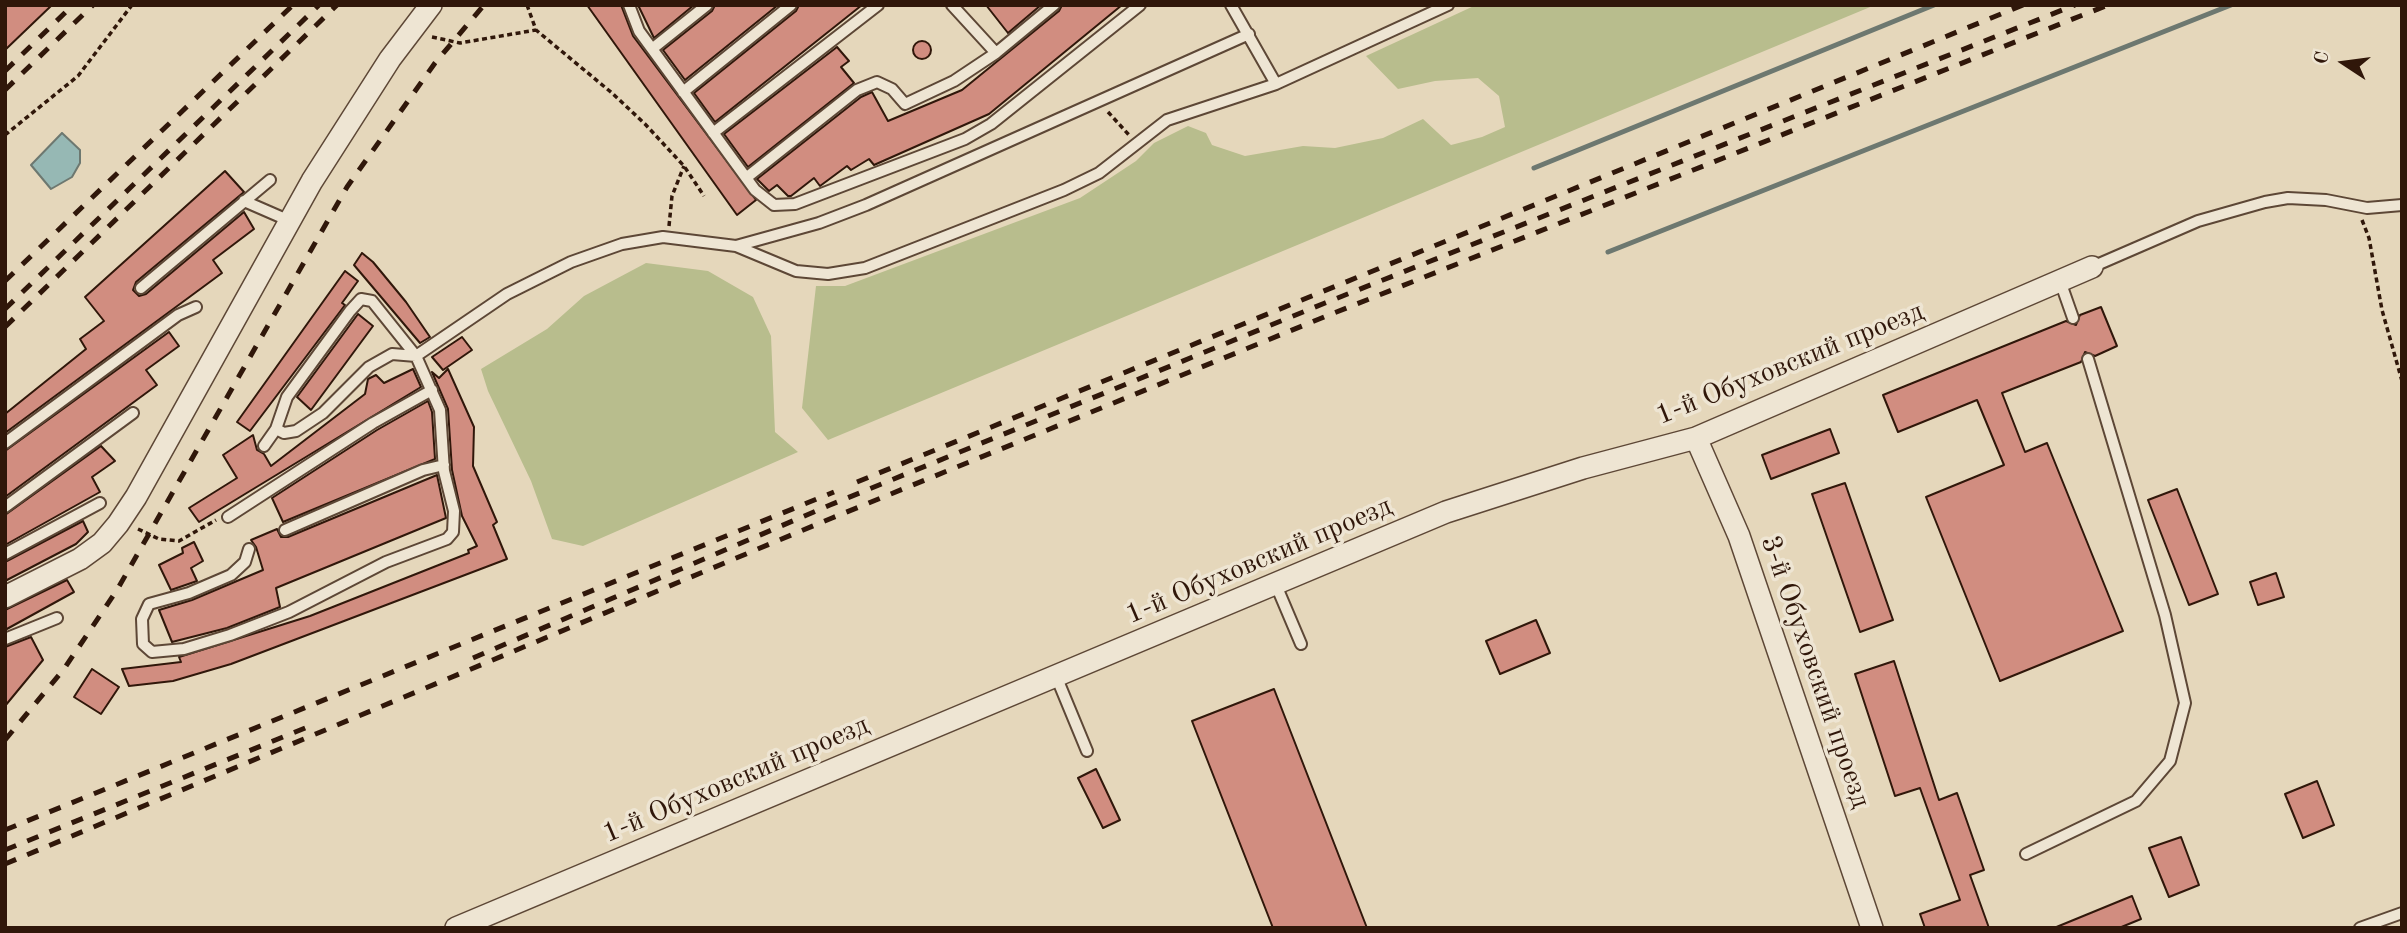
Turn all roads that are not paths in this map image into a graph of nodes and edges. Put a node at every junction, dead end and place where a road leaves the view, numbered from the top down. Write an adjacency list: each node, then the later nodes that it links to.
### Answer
1 (431, 5): 21 (street)
2 (629, 5): 12 (lane)
3 (707, 5): 12 (lane)
4 (791, 5): 15 (lane)
5 (878, 5): 16 (lane)
6 (1054, 5): 13 (lane)
7 (1140, 5): 17 (lane)
8 (1231, 5): 11 (lane)
9 (1448, 5): 14 (lane)
10 (959, 8): 13 (lane)
11 (1249, 34): 14 (lane); 22 (lane)
12 (652, 49): 15 (lane)
13 (996, 53): 17 (lane)
14 (1276, 84): 22 (lane)
15 (683, 92): 16 (lane)
16 (713, 133): 17 (lane)
17 (746, 178)
18 (270, 180): 19 (lane)
19 (244, 201): 21 (lane); 25 (lane)
20 (2402, 205): 23 (lane)
21 (290, 221): 44 (street)
22 (736, 246): 28 (lane)
23 (2092, 267): 24 (street, 1-й Обуховский проезд)
24 (2060, 281): 27 (lane); 33 (street, 1-й Обуховский проезд)
25 (141, 288)
26 (196, 307): 34 (lane)
27 (2073, 318)
28 (416, 356): 30 (lane); 32 (lane); 32 (lane)
29 (2088, 359): 50 (lane)
30 (432, 390): 36 (lane); 39 (lane)
31 (133, 413): 38 (lane)
32 (276, 429): 35 (lane)
33 (1696, 438): 43 (street, 1-й Обуховский проезд); 53 (street, 3-й Обуховский проезд)
34 (5, 443)
35 (264, 446)
36 (444, 465): 40 (lane); 41 (lane)
37 (100, 503): 42 (lane)
38 (5, 507)
39 (228, 517)
40 (285, 530)
41 (249, 549)
42 (5, 554)
43 (1276, 585): 47 (lane); 48 (street, 1-й Обуховский проезд)
44 (5, 597)
45 (57, 618): 46 (lane)
46 (5, 639)
47 (1301, 644)
48 (1056, 676): 49 (lane); 52 (street, 1-й Обуховский проезд)
49 (1087, 751)
50 (2026, 854)
51 (2402, 913): 54 (lane)
52 (456, 928)
53 (1872, 928)
54 (2360, 928)

